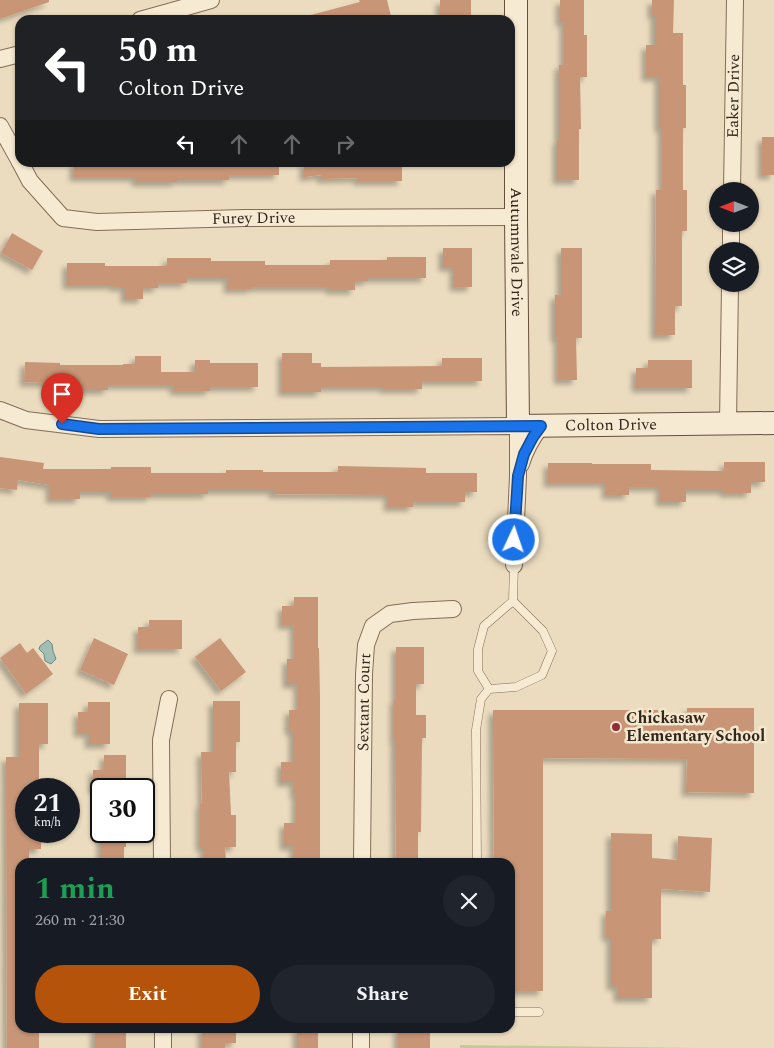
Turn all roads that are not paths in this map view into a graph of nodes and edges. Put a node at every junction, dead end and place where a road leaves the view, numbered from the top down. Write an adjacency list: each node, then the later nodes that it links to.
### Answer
1 (211, 0): 4 (street)
2 (516, 0): 11 (street, Autumnvale Drive)
3 (735, 0): 10 (street, Eaker Drive)
4 (158, 15)
5 (15, 55): 6 (street)
6 (0, 59)
7 (0, 126): 8 (street, Furey Drive)
8 (15, 153)
9 (23, 167): 11 (street, Furey Drive)
10 (732, 182)
11 (516, 217): 16 (street, Autumnvale Drive)
12 (730, 292): 14 (street)
13 (0, 410): 16 (street, Colton Drive)
14 (728, 423): 15 (street, Colton Drive); 17 (street, Colton Drive)
15 (774, 423)
16 (518, 426): 17 (street, Colton Drive); 18 (street, Autumnvale Drive)
17 (541, 426): 18 (street, Autumnvale Drive)
18 (518, 476): 19 (street, Autumnvale Drive)
19 (514, 565): 20 (lane)
20 (513, 600): 22 (lane); 22 (lane)
21 (453, 610): 25 (street, Sextant Court)
22 (489, 689): 26 (lane)
23 (169, 699): 24 (street)
24 (162, 858)
25 (362, 858)
26 (477, 858)
27 (515, 1012): 28 (lane)
28 (539, 1012)
29 (163, 1033): 31 (street)
30 (361, 1033): 32 (street)
31 (163, 1048)
32 (361, 1048)

